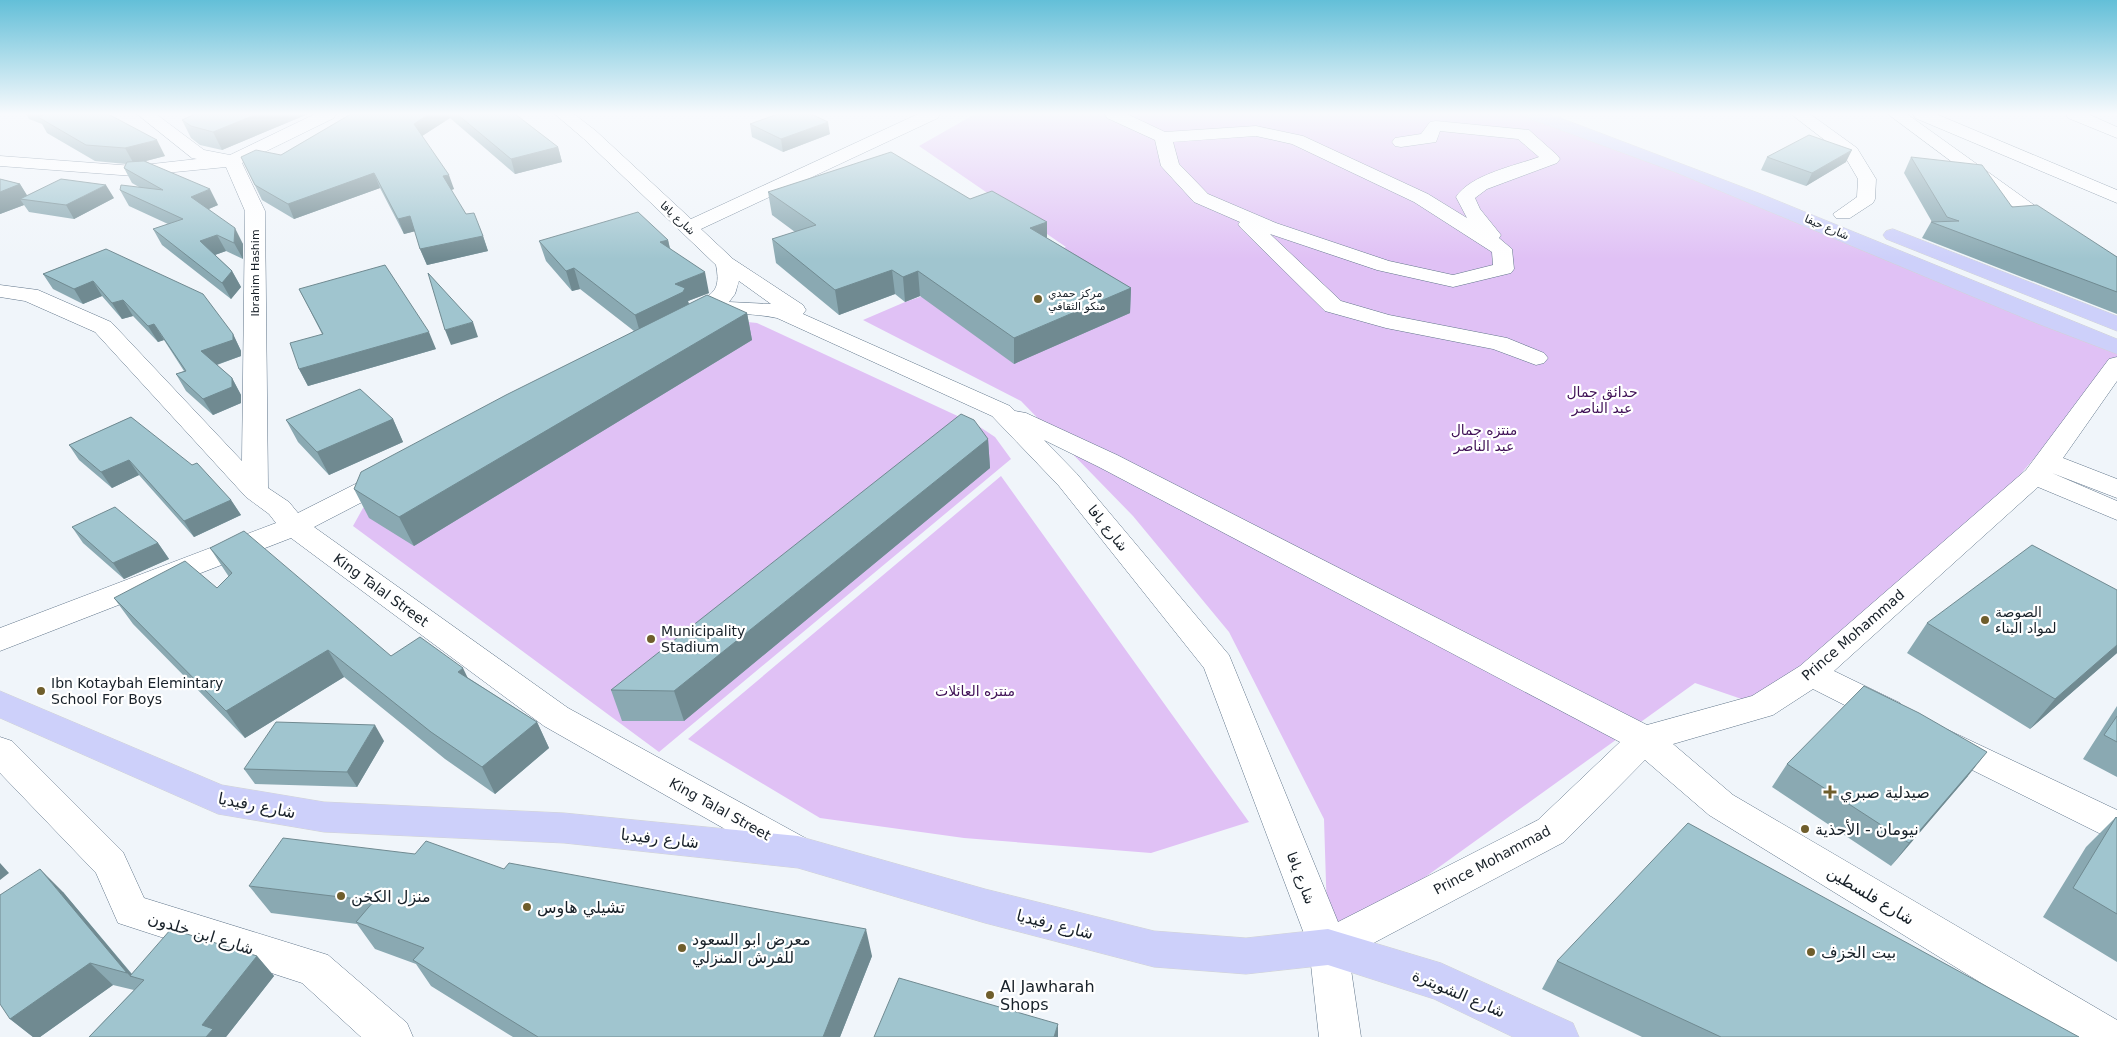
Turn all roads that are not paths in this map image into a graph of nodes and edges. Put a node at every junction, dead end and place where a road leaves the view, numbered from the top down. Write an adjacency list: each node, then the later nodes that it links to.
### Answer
1 (17, 162): 2 (street)
2 (220, 162)
3 (233, 162): 31 (street, Ibrahim Hashim)
4 (618, 162): 17 (street, شارع يافا)
5 (824, 162): 17 (street)
6 (1169, 162): 15 (street)
7 (1345, 162): 18 (street)
8 (1542, 162): 18 (street)
9 (1665, 162): 24 (main road, شارع حيفا)
10 (1706, 162): 16 (main road, شارع حيفا)
11 (1857, 162): 16 (street)
12 (1963, 162): 20 (street)
13 (2031, 162): 14 (street)
14 (2117, 197)
15 (1236, 213): 18 (street); 25 (street)
16 (1860, 221): 22 (main road, شارع حيفا)
17 (688, 228): 19 (street, شارع يافا)
18 (1502, 249)
19 (726, 263): 23 (street, شارع يافا); 23 (street, شارع يافا)
20 (2117, 270)
21 (0, 291): 31 (street, King Talal Street)
22 (2117, 324)
23 (829, 333): 27 (street, شارع يافا)
24 (2117, 347)
25 (1536, 358)
26 (2117, 364): 29 (street, Prince Mohammad)
27 (1001, 411): 37 (street, شارع فلسطين); 41 (street, شارع يافا)
28 (410, 466): 33 (street)
29 (2042, 469): 30 (street); 32 (street); 35 (street, Prince Mohammad)
30 (2117, 489)
31 (255, 490): 33 (street, King Talal Street)
32 (2117, 510)
33 (294, 526): 34 (street); 40 (street, King Talal Street)
34 (0, 640)
35 (1811, 674): 37 (street, Prince Mohammad); 39 (street)
36 (0, 704): 40 (main road, شارع رفيديا)
37 (1644, 739): 41 (street, Prince Mohammad); 45 (street, شارع فلسطين)
38 (0, 750): 42 (street, شارع ابن خلدون)
39 (2117, 827)
40 (798, 852): 41 (main road, شارع رفيديا)
41 (1328, 947): 43 (street); 44 (main road, شارع الشويترة)
42 (392, 1037)
43 (1340, 1037)
44 (1558, 1037)
45 (2107, 1037)

